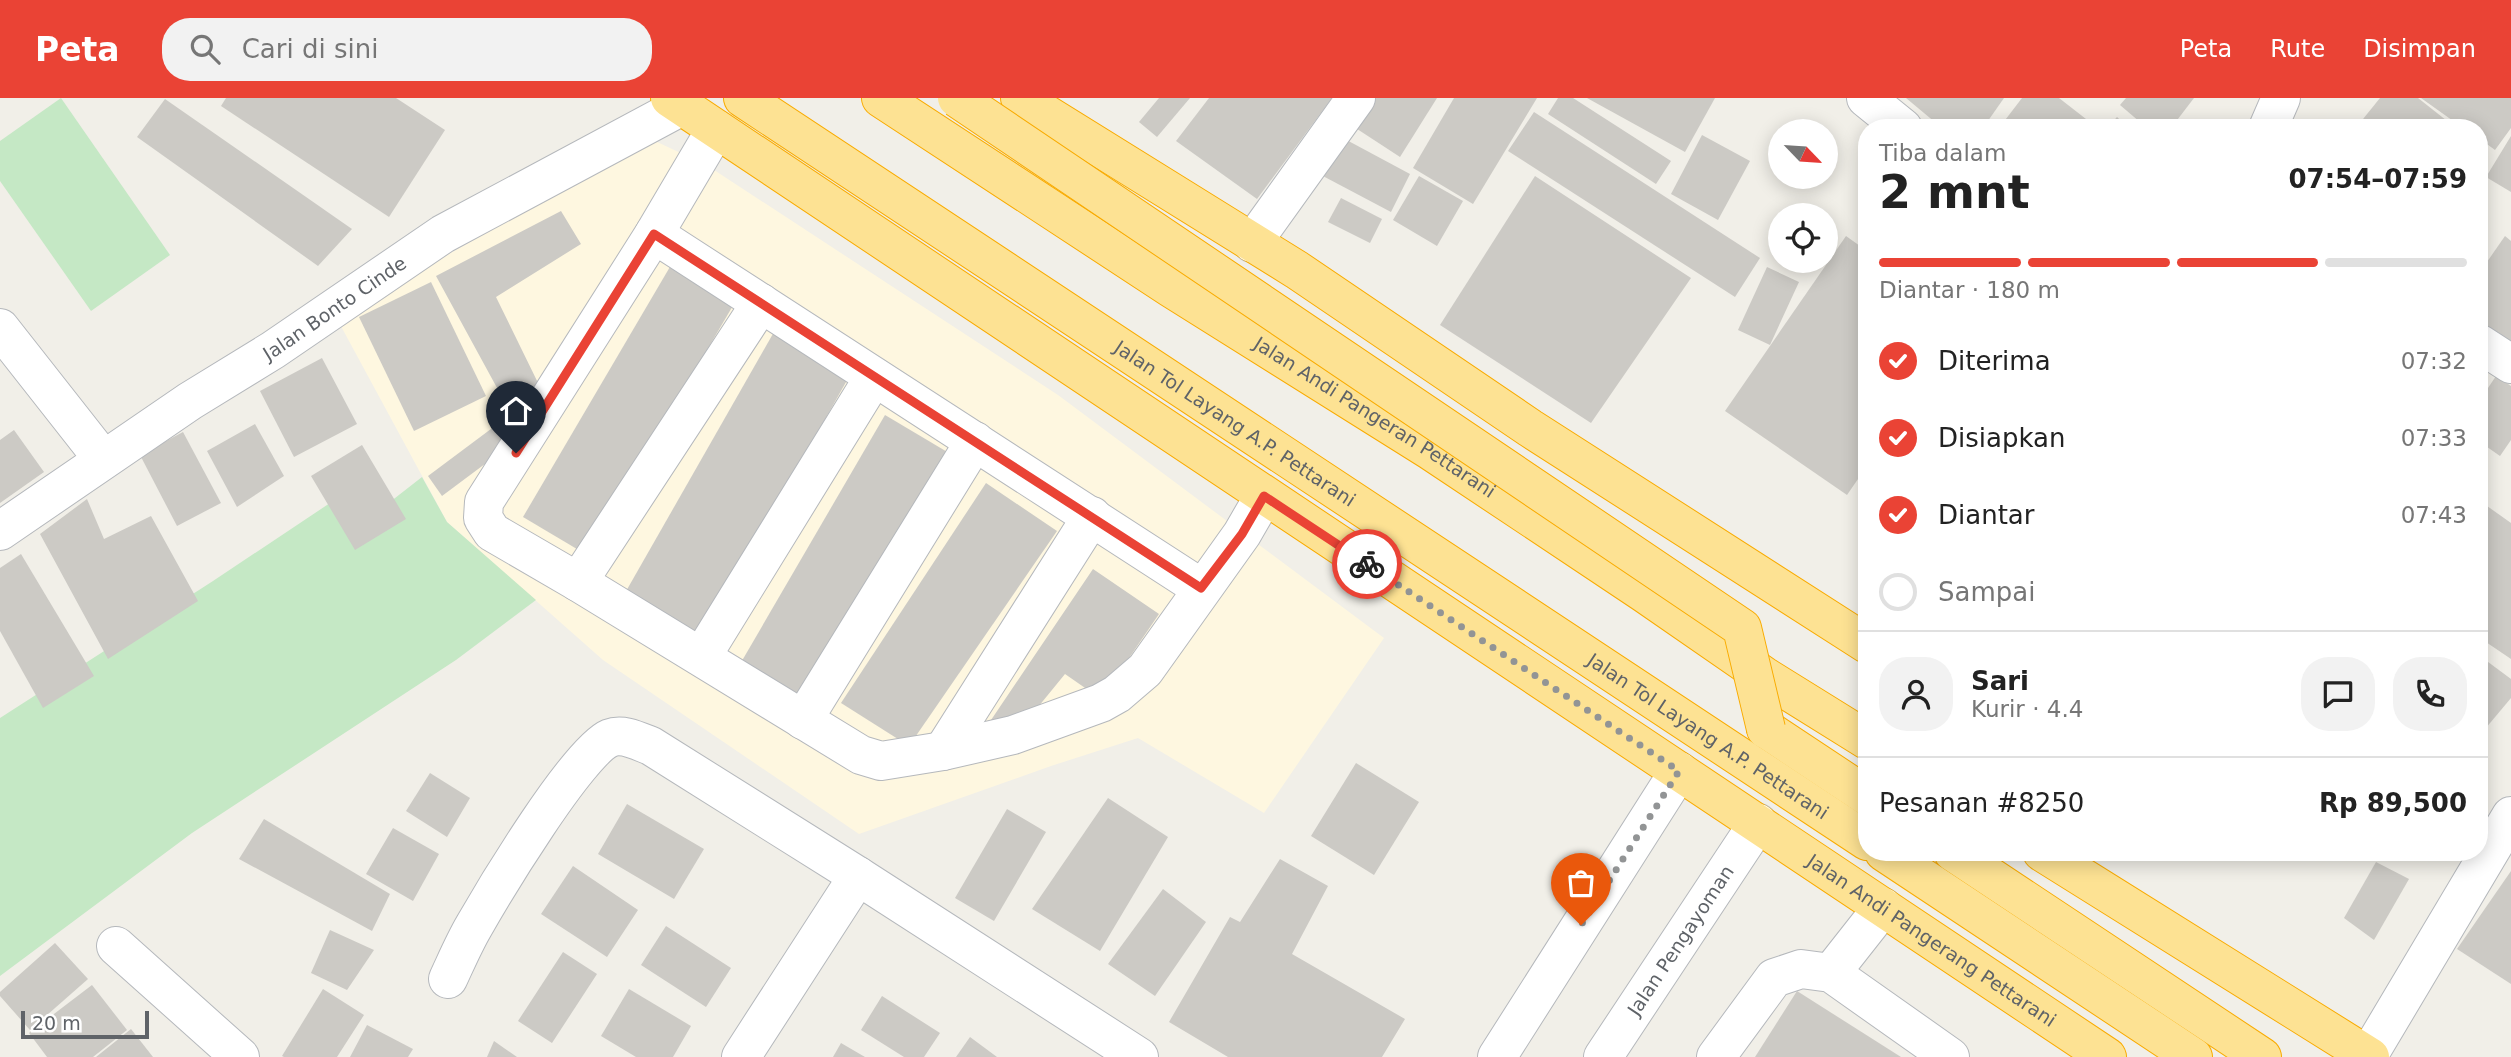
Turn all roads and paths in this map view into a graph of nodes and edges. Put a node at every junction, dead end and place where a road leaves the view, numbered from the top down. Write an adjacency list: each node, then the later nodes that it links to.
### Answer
1 (743, 98): 34 (highway, Jalan Tol Layang A.P. Pettarani)
2 (881, 98): 28 (highway, Jalan Andi Pangeran Pettarani)
3 (957, 98): 31 (highway, Jalan Tol Layang A.P. Pettarani, bridge)
4 (1020, 98): 12 (highway)
5 (1356, 98): 12 (street)
6 (1866, 98): 9 (street)
7 (2281, 98): 10 (street)
8 (705, 115): 11 (street); 19 (street, Jalan Bonto Cinde); 20 (highway, Jalan Andi Pangerang Pettarani)
9 (1892, 119)
10 (2272, 119)
11 (654, 234): 13 (street); 23 (street)
12 (1252, 243): 25 (highway)
13 (761, 303): 17 (street); 23 (street)
14 (0, 328): 19 (street)
15 (2488, 349): 16 (street)
16 (2511, 364)
17 (874, 377): 18 (street); 26 (street)
18 (975, 441): 21 (street); 27 (street)
19 (103, 460): 22 (street, Jalan Bonto Cinde)
20 (1264, 496): 24 (street); 30 (highway, Jalan Andi Pangerang Pettarani)
21 (1092, 516): 24 (street); 29 (street)
22 (0, 531)
23 (578, 582): 26 (street)
24 (1201, 588): 29 (street)
25 (1858, 638)
26 (702, 656): 27 (street)
27 (803, 720): 29 (street)
28 (1858, 734)
29 (943, 751)
30 (1679, 771): 33 (highway, Jalan Andi Pangerang Pettarani); 50 (street)
31 (1858, 790)
32 (2511, 816): 35 (street)
33 (1758, 823): 41 (highway, Jalan Andi Pangerang Pettarani); 51 (street, Jalan Pengayoman)
34 (1858, 835)
35 (2488, 855)
36 (1898, 861): 55 (highway)
37 (1967, 861): 56 (highway)
38 (2484, 861): 46 (street)
39 (2074, 865): 46 (highway)
40 (858, 876): 44 (street); 45 (street); 48 (street)
41 (1882, 907): 43 (street); 54 (highway, Jalan Andi Pangerang Pettarani)
42 (116, 946): 47 (street)
43 (1831, 973): 52 (street); 53 (street)
44 (447, 979)
45 (1091, 1044): 49 (street)
46 (2369, 1056)
47 (240, 1057)
48 (741, 1057)
49 (1139, 1057)
50 (1497, 1057)
51 (1603, 1057)
52 (1716, 1057)
53 (1950, 1057)
54 (2107, 1057)
55 (2193, 1057)
56 (2262, 1057)

